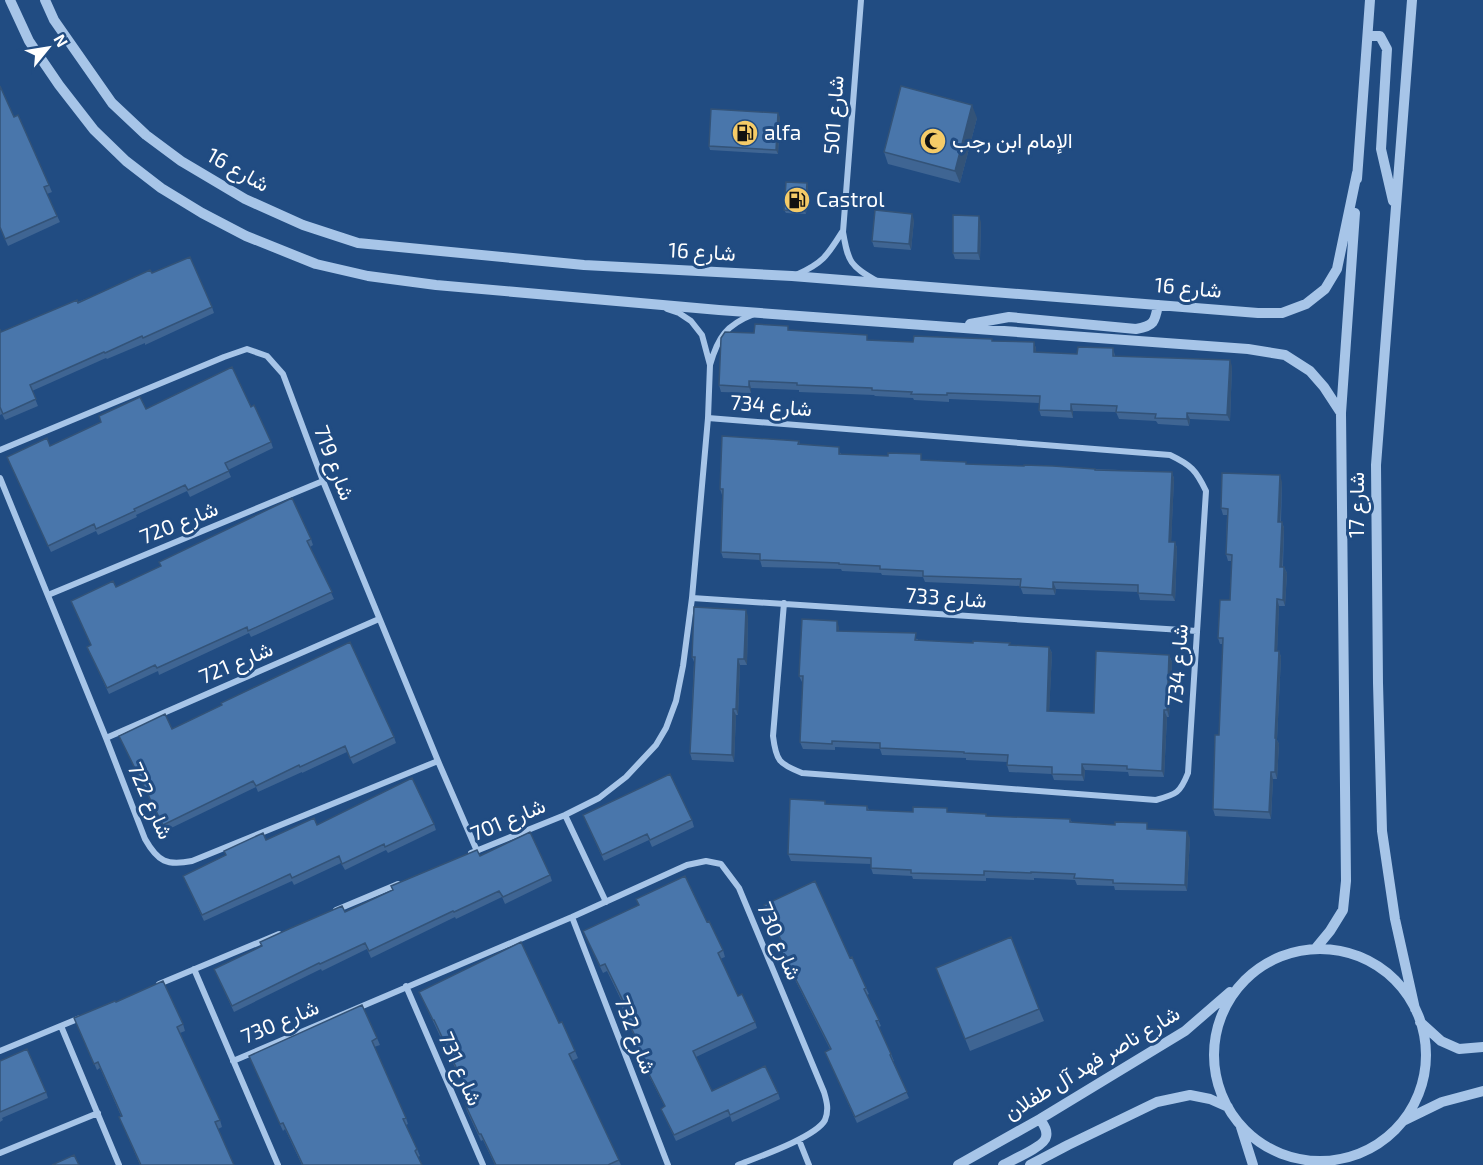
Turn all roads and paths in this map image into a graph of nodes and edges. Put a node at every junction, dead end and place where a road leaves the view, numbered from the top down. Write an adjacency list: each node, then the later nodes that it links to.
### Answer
1 (10, 0): 12 (street)
2 (45, 0): 10 (street, شارع 16)
3 (861, 0): 9 (street, شارع 501)
4 (1370, 0): 6 (street, شارع 17)
5 (1412, 0): 8 (street, شارع 17)
6 (1368, 36): 7 (street, شارع 17); 8 (street)
7 (1358, 173): 13 (street, شارع 16); 17 (street, شارع 17)
8 (1395, 213): 42 (street, شارع 17)
9 (843, 232): 10 (street); 11 (street, شارع 501)
10 (792, 276): 11 (street, شارع 16)
11 (881, 284): 13 (street, شارع 16)
12 (652, 304): 14 (street); 16 (street, شارع 701)
13 (1158, 305): 15 (street)
14 (758, 313): 15 (street); 16 (street, شارع 701)
15 (955, 327): 17 (street)
16 (710, 365): 18 (street, شارع 701)
17 (1341, 413): 37 (street, شارع 17)
18 (708, 418): 23 (street, شارع 701); 26 (street, شارع 734)
19 (0, 450): 21 (street, شارع 719)
20 (0, 478): 22 (street, شارع 722)
21 (323, 481): 22 (street, شارع 720); 25 (street, شارع 719)
22 (48, 595): 27 (street, شارع 722)
23 (692, 598): 24 (street, شارع 733); 29 (street, شارع 701)
24 (784, 603): 26 (street, شارع 733); 26 (street, شارع 734)
25 (379, 619): 27 (street, شارع 721); 28 (street, شارع 719)
26 (1197, 631)
27 (106, 738): 28 (street, شارع 722)
28 (438, 762): 30 (street, شارع 719)
29 (565, 814): 30 (street, شارع 701); 33 (street)
30 (477, 851): 31 (street, شارع 701)
31 (466, 856)
32 (401, 883): 34 (street)
33 (606, 902): 35 (street, شارع 730); 55 (street, شارع 730)
34 (325, 915)
35 (572, 917): 40 (street, شارع 730); 61 (street, شارع 732)
36 (281, 933): 38 (street)
37 (1316, 948): 39 (street); 42 (street)
38 (194, 969): 41 (street); 48 (street, شارع 730)
39 (1239, 984): 50 (street); 52 (street, شارع ناصر فهد آل طفلان)
40 (406, 986): 48 (street, شارع 730); 60 (street, شارع 731)
41 (153, 987)
42 (1415, 1009): 44 (street)
43 (82, 1017): 45 (street)
44 (1419, 1021): 46 (street); 53 (street)
45 (61, 1026): 47 (street); 51 (street)
46 (1483, 1047)
47 (0, 1051)
48 (233, 1061): 59 (street, شارع 730)
49 (1483, 1090): 53 (street)
50 (1228, 1107): 54 (street); 66 (street)
51 (98, 1113): 56 (street); 58 (street)
52 (1040, 1119): 64 (street, شارع ناصر فهد آل طفلان); 65 (street)
53 (1402, 1122): 57 (street)
54 (1240, 1124): 57 (street); 67 (street)
55 (799, 1140): 62 (street, شارع 730); 63 (street)
56 (0, 1153)
57 (1321, 1163)
58 (119, 1165)
59 (278, 1165)
60 (483, 1165)
61 (668, 1165)
62 (738, 1165)
63 (809, 1165)
64 (958, 1165)
65 (1003, 1165)
66 (1030, 1165)
67 (1253, 1165)

